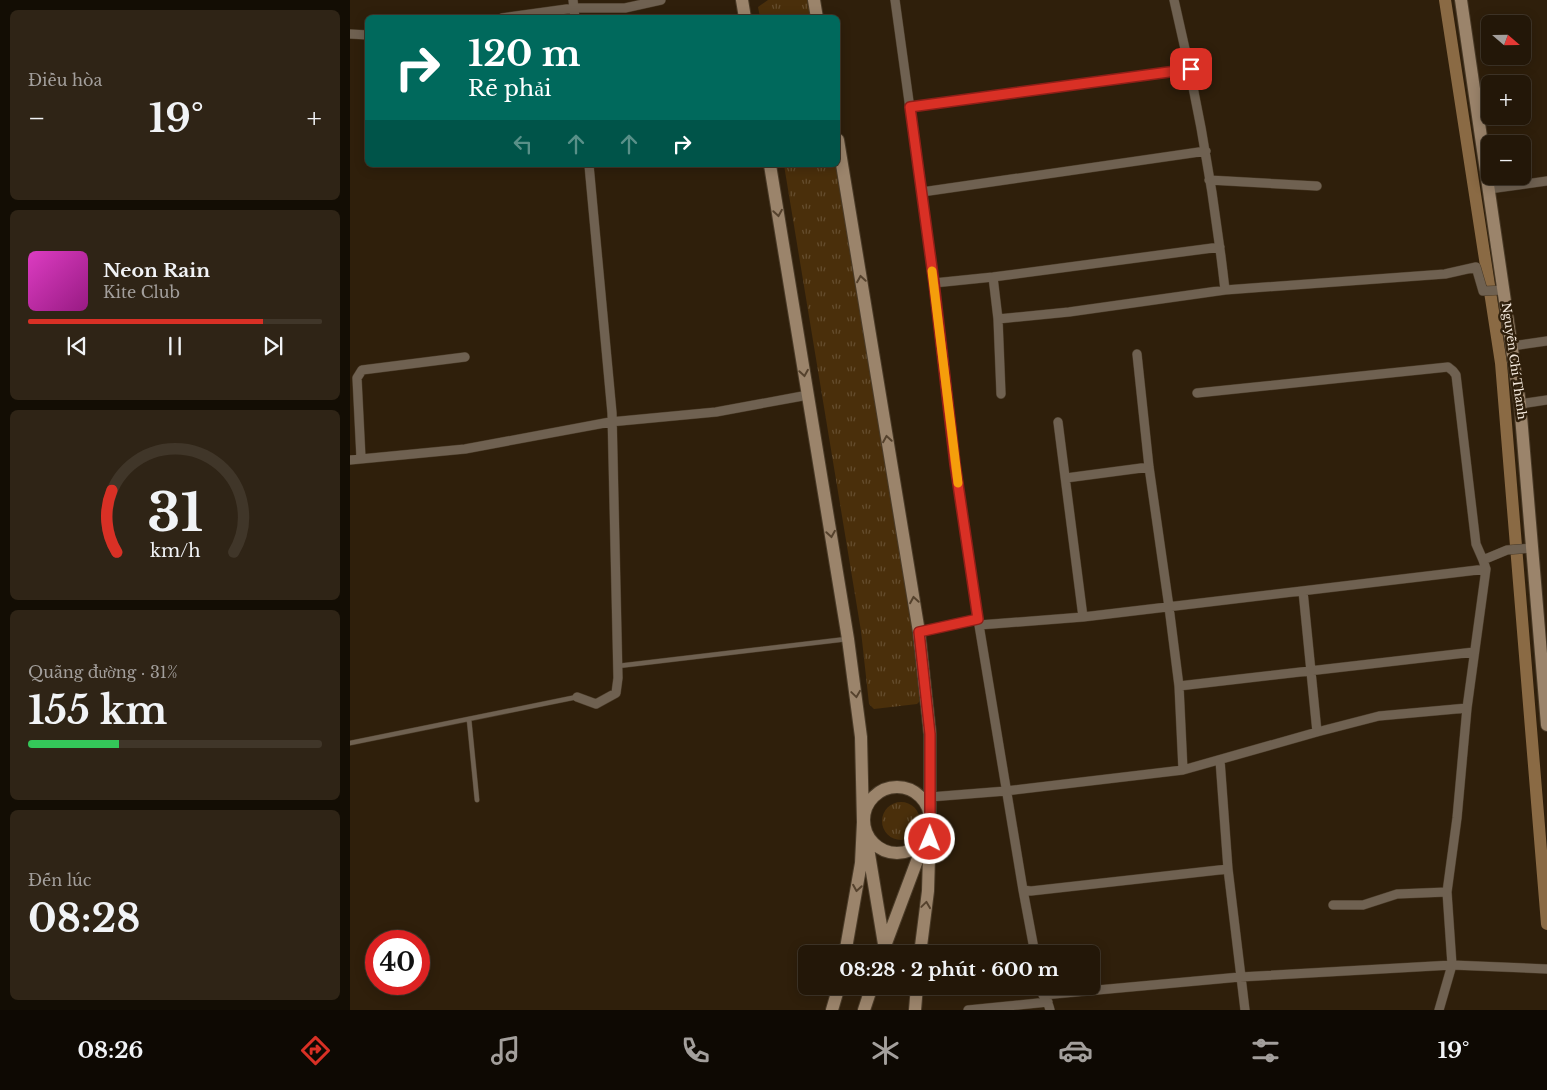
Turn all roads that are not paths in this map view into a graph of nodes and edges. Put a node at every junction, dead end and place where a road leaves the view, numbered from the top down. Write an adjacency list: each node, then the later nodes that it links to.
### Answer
1 (661, 0): 7 (street)
2 (742, 0): 9 (street)
3 (814, 0): 10 (street)
4 (895, 0): 14 (street)
5 (1174, 0): 13 (street)
6 (1461, 0): 22 (street, Nguyễn Chí Thanh)
7 (574, 9): 8 (street)
8 (526, 15)
9 (744, 15)
10 (816, 15)
11 (350, 34): 12 (street)
12 (365, 35)
13 (1191, 69): 14 (street); 15 (street)
14 (910, 107): 23 (street)
15 (1206, 151): 19 (street); 23 (street)
16 (840, 152): 51 (street, one-way to 16)
17 (589, 167): 39 (street)
18 (770, 167): 36 (street, one-way to 36)
19 (1209, 180): 21 (street); 24 (street)
20 (1547, 181): 22 (street)
21 (1317, 186)
22 (1489, 189): 28 (street, Nguyễn Chí Thanh)
23 (922, 192): 26 (street)
24 (1220, 247): 25 (street); 27 (street)
25 (993, 277): 26 (street); 29 (street)
26 (934, 283): 50 (street)
27 (1225, 290): 28 (street); 29 (street)
28 (1496, 290): 31 (street, Nguyễn Chí Thanh)
29 (998, 319): 35 (street)
30 (1547, 341): 31 (street)
31 (1512, 346): 38 (street, Nguyễn Chí Thanh)
32 (1137, 354): 43 (street)
33 (465, 357): 41 (street)
34 (1197, 393): 46 (street)
35 (1001, 394)
36 (808, 395): 39 (street); 52 (street, one-way to 52)
37 (1547, 400): 38 (street)
38 (1520, 404): 45 (street, Nguyễn Chí Thanh)
39 (612, 422): 41 (street); 54 (street)
40 (1058, 422): 44 (street)
41 (361, 458): 42 (street)
42 (350, 460)
43 (1149, 467): 44 (street); 48 (street)
44 (1066, 478): 49 (street)
45 (1532, 548): 46 (street); 59 (street, Nguyễn Chí Thanh)
46 (1484, 564): 47 (street); 53 (street)
47 (1303, 591): 48 (street); 55 (street)
48 (1169, 607): 49 (street); 56 (street)
49 (1083, 617): 50 (street)
50 (978, 622): 51 (street); 66 (street)
51 (919, 632): 67 (street)
52 (848, 639): 54 (lane); 69 (street, one-way to 69)
53 (1474, 652): 55 (street); 58 (street)
54 (618, 666): 57 (street)
55 (1311, 670): 56 (street); 62 (street)
56 (1179, 686): 65 (street)
57 (577, 697): 60 (lane)
58 (1467, 708): 62 (street); 73 (street)
59 (1547, 718): 61 (street, Nguyễn Chí Thanh)
60 (469, 719): 63 (lane); 68 (lane)
61 (1547, 725)
62 (1317, 732): 64 (street)
63 (350, 743)
64 (1220, 760): 65 (street); 71 (street)
65 (1183, 770): 66 (street)
66 (1006, 791): 67 (street); 72 (street)
67 (930, 797): 70 (street)
68 (477, 800)
69 (865, 827): 70 (street); 70 (street); 75 (street, one-way to 75); 76 (street)
70 (929, 828): 77 (street); 78 (street, one-way to 70)
71 (1228, 869): 72 (street); 82 (street)
72 (1023, 890): 79 (street)
73 (1447, 892): 74 (street); 80 (street)
74 (1333, 905)
75 (847, 945)
76 (882, 945)
77 (885, 945)
78 (921, 945)
79 (1033, 945)
80 (1452, 965): 81 (street); 82 (street); 92 (street)
81 (1544, 970)
82 (1240, 977): 86 (street); 91 (street)
83 (836, 995): 87 (street)
84 (869, 995): 88 (street)
85 (916, 995): 89 (street)
86 (1046, 998): 90 (street)
87 (832, 1010)
88 (864, 1010)
89 (915, 1010)
90 (968, 1010)
91 (1245, 1010)
92 (1439, 1010)

